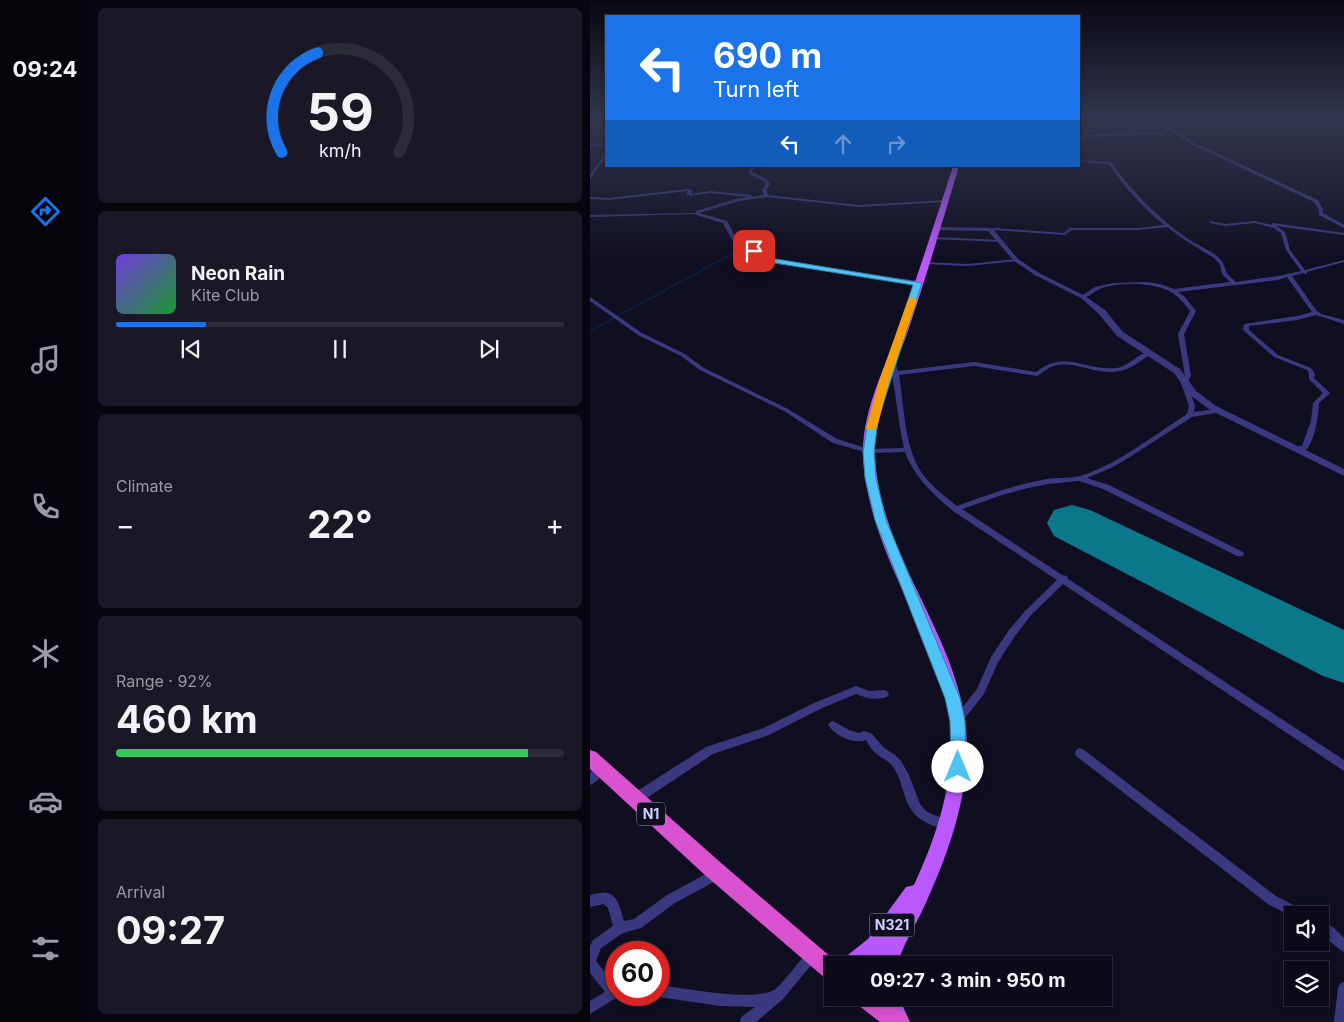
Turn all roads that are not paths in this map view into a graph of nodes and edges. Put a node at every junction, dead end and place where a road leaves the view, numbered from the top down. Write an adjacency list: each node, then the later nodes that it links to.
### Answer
1 (599, 166): 6 (street)
2 (1112, 166): 15 (street)
3 (1242, 166): 16 (street)
4 (752, 167): 7 (street)
5 (956, 167): 10 (main road, N321)
6 (590, 178)
7 (766, 196): 8 (street); 10 (street)
8 (757, 197): 9 (street); 11 (street)
9 (590, 198)
10 (945, 201): 17 (main road, N321)
11 (694, 213): 12 (street); 27 (street)
12 (590, 216)
13 (1212, 222): 14 (street)
14 (1269, 224): 19 (street); 25 (street)
15 (1166, 226): 18 (street); 28 (street)
16 (1344, 227)
17 (935, 228): 20 (main road, N321); 21 (street)
18 (995, 229)
19 (1344, 234)
20 (933, 238): 21 (street); 24 (main road, N321)
21 (1002, 241): 22 (street)
22 (1016, 260): 24 (street); 30 (street)
23 (1344, 261): 25 (street)
24 (924, 263): 27 (main road, N321)
25 (1305, 272): 26 (street)
26 (1289, 276): 28 (street); 32 (street)
27 (918, 283): 35 (main road, N321)
28 (1234, 284): 29 (street)
29 (1173, 291): 30 (street); 37 (street)
30 (1084, 297): 34 (street)
31 (590, 299): 42 (street)
32 (1317, 313): 33 (street); 40 (street)
33 (1344, 322)
34 (1149, 353): 36 (street); 37 (street)
35 (892, 358): 36 (street); 42 (main road, N321)
36 (897, 373): 41 (street)
37 (1184, 383): 38 (street); 39 (street)
38 (1225, 414): 39 (street); 40 (street)
39 (1190, 415): 44 (street)
40 (1295, 449): 43 (street)
41 (908, 450): 42 (street); 45 (street)
42 (869, 452): 49 (main road, N321)
43 (1344, 474)
44 (1079, 478): 45 (street); 46 (street)
45 (956, 509): 47 (street)
46 (1240, 554)
47 (1064, 578): 49 (street); 52 (street)
48 (884, 694): 54 (street)
49 (958, 721): 55 (main road, N321)
50 (833, 726): 55 (street)
51 (1080, 754): 59 (street)
52 (1344, 766)
53 (594, 769): 54 (highway, N1)
54 (635, 799): 56 (highway, N1)
55 (947, 825): 57 (main road, N321)
56 (718, 874): 60 (street); 63 (highway, N1)
57 (926, 879): 64 (main road, N321); 65 (main road, N321)
58 (590, 900): 60 (street)
59 (1284, 906)
60 (620, 928): 66 (street)
61 (1329, 932): 62 (street)
62 (1344, 946)
63 (813, 954): 67 (highway, N1); 71 (street)
64 (862, 956)
65 (890, 956)
66 (590, 962): 68 (street)
67 (824, 963)
68 (605, 980)
69 (1344, 988): 78 (street)
70 (670, 992): 71 (street)
71 (779, 995): 76 (street)
72 (605, 998): 75 (street)
73 (877, 1006): 77 (highway)
74 (891, 1006): 77 (main road)
75 (590, 1008)
76 (746, 1022)
77 (898, 1022)
78 (1340, 1022)

